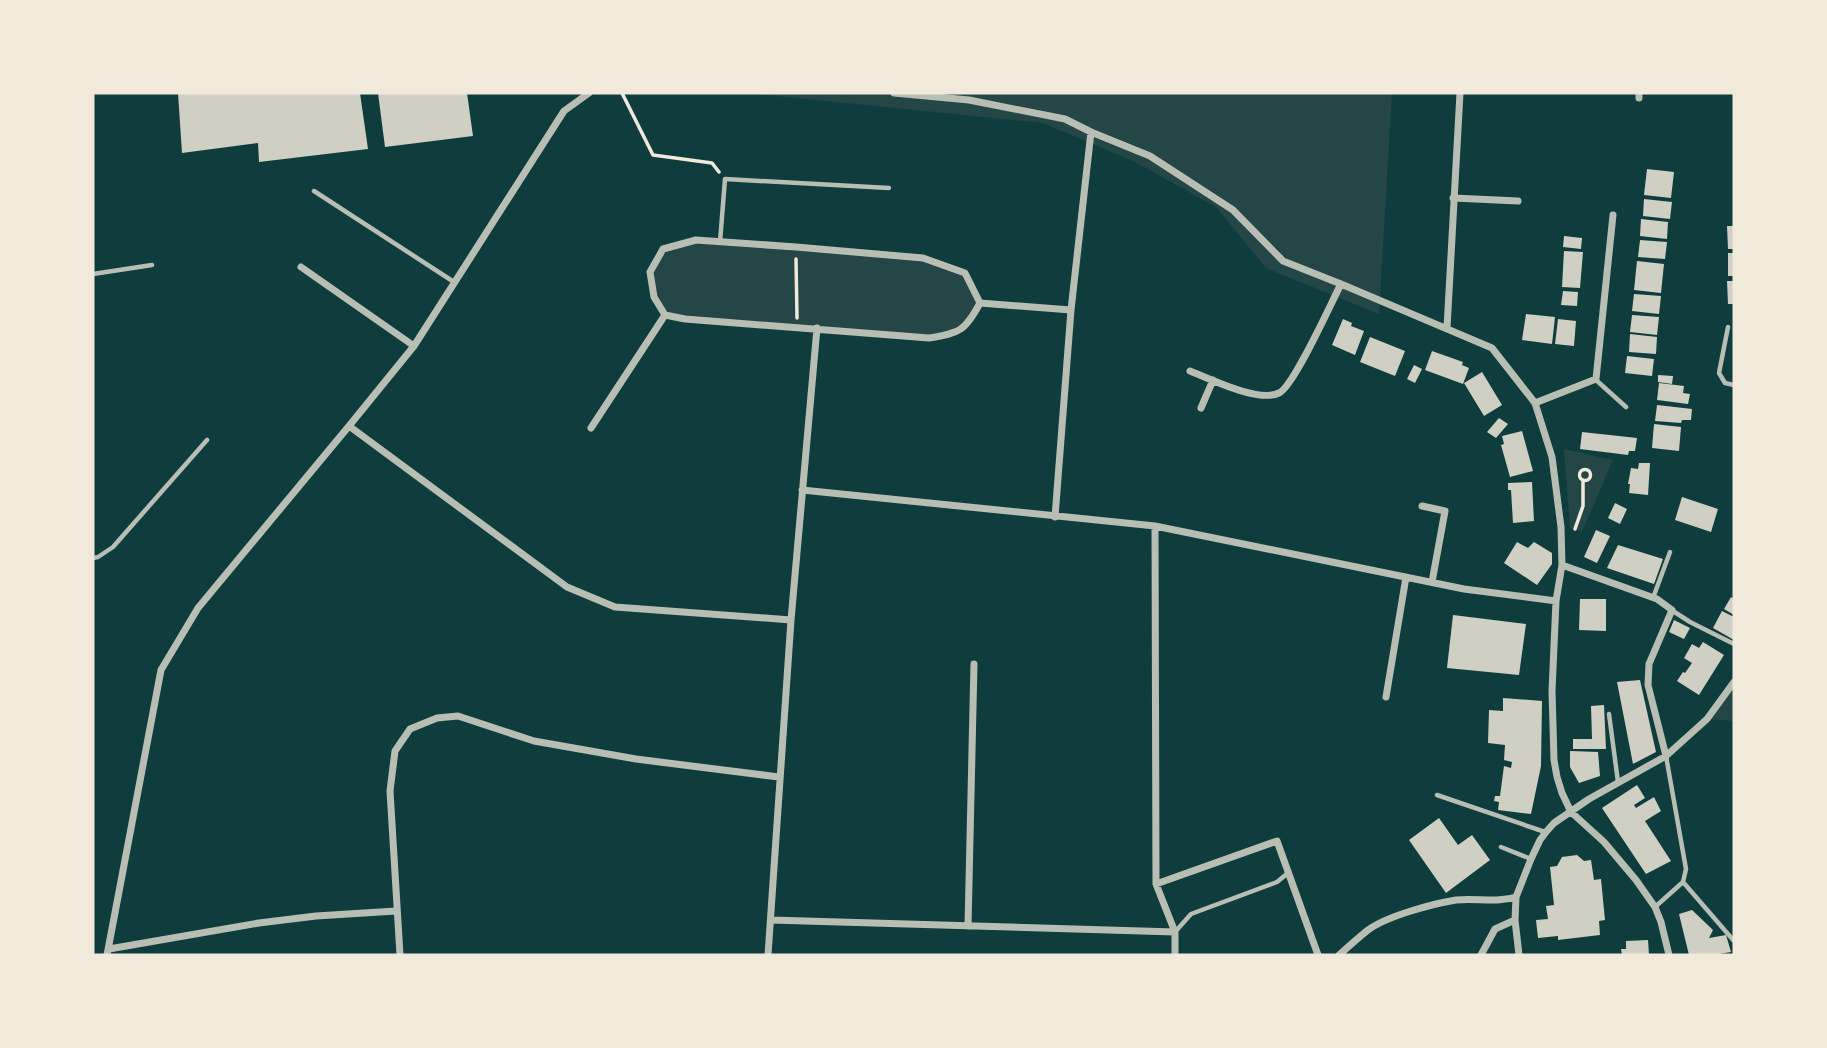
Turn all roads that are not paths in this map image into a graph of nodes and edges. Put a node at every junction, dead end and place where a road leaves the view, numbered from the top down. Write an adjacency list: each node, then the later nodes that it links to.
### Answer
1 (589, 93): 14 (street)
2 (894, 93): 4 (street)
3 (1460, 93): 7 (street)
4 (1091, 132): 15 (street); 17 (street)
5 (889, 188): 10 (lane)
6 (314, 191): 14 (lane)
7 (1454, 198): 8 (street); 21 (street)
8 (1518, 201)
9 (1613, 215): 24 (street)
10 (720, 242): 16 (street); 18 (street)
11 (152, 265): 13 (lane)
12 (301, 267): 22 (street)
13 (93, 274)
14 (455, 283): 22 (street)
15 (1341, 284): 21 (street); 25 (street)
16 (980, 303): 17 (street); 20 (street)
17 (1072, 310): 35 (street)
18 (665, 315): 20 (street); 31 (street)
19 (1728, 327): 26 (lane)
20 (817, 328): 33 (street)
21 (1447, 328): 27 (street)
22 (414, 346): 30 (street)
23 (1190, 371): 25 (street)
24 (1596, 379): 27 (street); 28 (lane)
25 (1213, 380): 29 (street)
26 (1734, 385)
27 (1535, 403): 39 (street)
28 (1626, 407)
29 (1201, 408)
30 (349, 426): 45 (street); 70 (street)
31 (591, 428)
32 (207, 440): 38 (lane)
33 (802, 490): 35 (street); 45 (street)
34 (1422, 506): 41 (street)
35 (1055, 516): 36 (street)
36 (1155, 526): 40 (street); 61 (street)
37 (1670, 552): 42 (lane)
38 (93, 558)
39 (1562, 565): 42 (street); 43 (street)
40 (1406, 577): 41 (street); 49 (street)
41 (1432, 582): 43 (street)
42 (1653, 598): 44 (street)
43 (1556, 601): 55 (street)
44 (1672, 610): 46 (lane); 51 (street)
45 (791, 620): 52 (street)
46 (1734, 644)
47 (974, 664): 67 (street)
48 (1734, 682): 51 (street)
49 (1386, 697)
50 (1609, 714): 53 (lane)
51 (1666, 756): 53 (street); 60 (lane)
52 (779, 776): 64 (street); 65 (street)
53 (1618, 783): 55 (street)
54 (1437, 795): 56 (lane)
55 (1571, 812): 56 (street); 63 (street)
56 (1546, 832): 58 (street)
57 (1501, 847): 58 (lane)
58 (1531, 859): 62 (street)
59 (1288, 873): 61 (street); 68 (lane); 74 (street)
60 (1683, 882): 63 (lane); 69 (lane)
61 (1156, 884): 68 (street)
62 (1516, 897): 66 (street); 75 (street)
63 (1655, 907): 78 (street)
64 (396, 911): 70 (street); 71 (street)
65 (771, 920): 67 (street); 72 (street)
66 (1515, 920): 76 (street); 77 (street)
67 (968, 926): 68 (street)
68 (1175, 932): 73 (street)
69 (1734, 941)
70 (108, 952)
71 (400, 955)
72 (768, 955)
73 (1175, 955)
74 (1318, 955)
75 (1339, 955)
76 (1481, 955)
77 (1519, 955)
78 (1669, 955)

